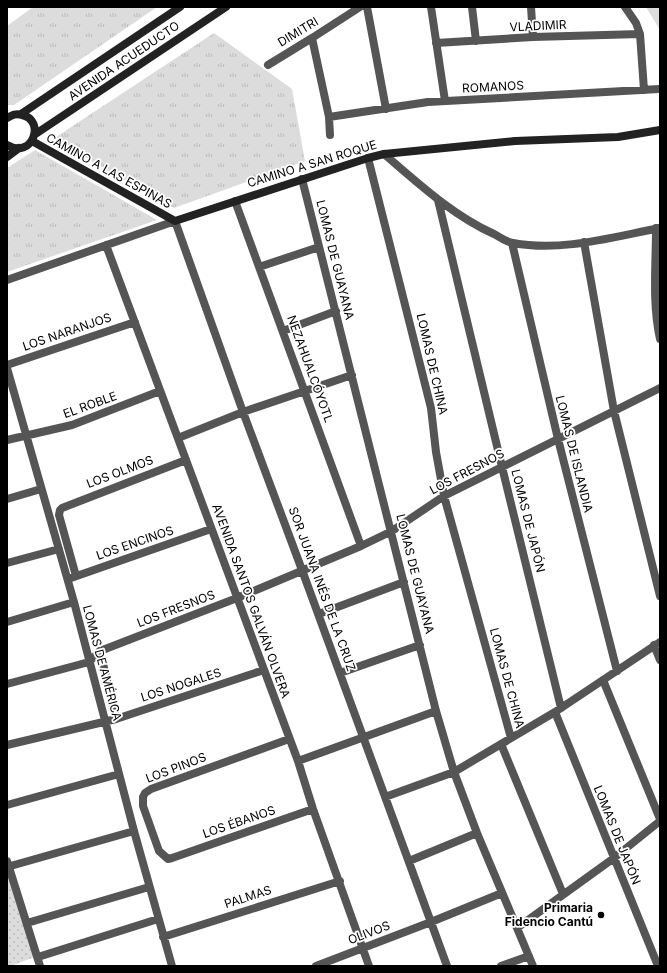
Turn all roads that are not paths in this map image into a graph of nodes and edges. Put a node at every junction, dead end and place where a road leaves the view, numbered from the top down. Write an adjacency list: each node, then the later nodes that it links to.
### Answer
1 (180, 7): 19 (street, AVENIDA ACUEDUCTO)
2 (226, 7): 24 (street, AVENIDA ACUEDUCTO)
3 (360, 7): 11 (street, DIMITRI)
4 (368, 7): 18 (street)
5 (431, 7): 13 (street)
6 (472, 7): 12 (street)
7 (531, 7): 10 (street)
8 (625, 7): 9 (street)
9 (640, 34): 10 (street, VLADIMIR); 16 (street)
10 (533, 37): 12 (street, VLADIMIR)
11 (312, 38): 14 (street, DIMITRI); 20 (street)
12 (476, 41): 13 (street, VLADIMIR)
13 (436, 43): 17 (street)
14 (268, 65)
15 (659, 89): 16 (street, ROMANOS)
16 (644, 90): 17 (street, ROMANOS)
17 (445, 101): 18 (street, ROMANOS)
18 (386, 108): 20 (street, ROMANOS)
19 (21, 114): 21 (street, AVENIDA ACUEDUCTO); 24 (street)
20 (328, 117): 23 (street)
21 (7, 118)
22 (660, 130): 27 (street, CAMINO A SAN ROQUE)
23 (330, 135)
24 (33, 138): 26 (street, AVENIDA ACUEDUCTO); 33 (street, CAMINO A LAS ESPINAS)
25 (7, 145): 26 (street)
26 (19, 148): 28 (street)
27 (384, 154): 29 (street, CAMINO A SAN ROQUE); 31 (street)
28 (7, 157)
29 (368, 158): 30 (street, CAMINO A SAN ROQUE); 59 (street, LOMAS DE CHINA)
30 (302, 179): 32 (street, CAMINO A SAN ROQUE); 38 (street, LOMAS DE GUAYANA)
31 (438, 200): 36 (street); 57 (street, LOMAS DE JAPÓN)
32 (235, 201): 33 (street, CAMINO A SAN ROQUE); 39 (street, NEZAHUALCÓYOTL)
33 (175, 221): 37 (street, CAMINO A SAN ROQUE); 51 (street, SOR JUANA INÉS DE LA CRUZ)
34 (658, 228): 35 (street); 44 (street)
35 (584, 242): 36 (street); 50 (street)
36 (512, 243): 54 (street, LOMAS DE ISLANDIA)
37 (106, 245): 40 (street, CAMINO A SAN ROQUE); 42 (street, AVENIDA SANTOS GALVÁN OLVERA)
38 (320, 247): 39 (street); 41 (street, LOMAS DE GUAYANA)
39 (260, 267): 43 (street, NEZAHUALCÓYOTL)
40 (7, 280)
41 (336, 312): 43 (street); 46 (street, LOMAS DE GUAYANA)
42 (135, 322): 45 (street, LOS NARANJOS); 48 (street, AVENIDA SANTOS GALVÁN OLVERA)
43 (283, 331): 49 (street, NEZAHUALCÓYOTL)
44 (660, 339)
45 (7, 366): 52 (street, LOMAS DE AMÉRICA)
46 (352, 375): 49 (street); 62 (street, LOMAS DE GUAYANA)
47 (660, 388): 50 (street, LOS FRESNOS)
48 (160, 391): 52 (street, EL ROBLE); 53 (street, AVENIDA SANTOS GALVÁN OLVERA)
49 (305, 391): 51 (street); 63 (street, NEZAHUALCÓYOTL)
50 (614, 411): 54 (street, LOS FRESNOS); 70 (street)
51 (243, 412): 53 (street); 66 (street, SOR JUANA INÉS DE LA CRUZ)
52 (26, 435): 55 (street, EL ROBLE); 58 (street, LOMAS DE AMÉRICA)
53 (178, 438): 56 (street, AVENIDA SANTOS GALVÁN OLVERA)
54 (558, 439): 57 (street, LOS FRESNOS); 81 (street, LOMAS DE ISLANDIA)
55 (7, 440)
56 (186, 460): 61 (street, AVENIDA SANTOS GALVÁN OLVERA); 67 (street, LOS OLMOS)
57 (502, 467): 59 (street, LOS FRESNOS); 85 (street, LOMAS DE JAPÓN)
58 (41, 489): 60 (street); 64 (street, LOMAS DE AMÉRICA)
59 (444, 496): 62 (street, LOS FRESNOS); 90 (street, LOMAS DE CHINA)
60 (7, 499)
61 (212, 529): 67 (street, LOS ENCINOS); 71 (street, AVENIDA SANTOS GALVÁN OLVERA)
62 (392, 531): 63 (street, LOS FRESNOS); 69 (street, LOMAS DE GUAYANA)
63 (361, 546): 66 (street, LOS FRESNOS)
64 (59, 549): 65 (street); 68 (street, LOMAS DE AMÉRICA)
65 (7, 563)
66 (302, 570): 71 (street, LOS FRESNOS); 73 (street, SOR JUANA INÉS DE LA CRUZ)
67 (76, 576): 68 (street, LOS ENCINOS)
68 (67, 579): 72 (street, LOMAS DE AMÉRICA)
69 (404, 582): 73 (street); 76 (street, LOMAS DE GUAYANA)
70 (660, 596)
71 (237, 598): 77 (street, LOS FRESNOS); 80 (street, AVENIDA SANTOS GALVÁN OLVERA)
72 (74, 602): 74 (street); 79 (street, LOMAS DE AMÉRICA)
73 (319, 614): 82 (street, SOR JUANA INÉS DE LA CRUZ)
74 (7, 622)
75 (657, 644): 78 (street); 81 (street)
76 (420, 645): 82 (street); 86 (street, LOMAS DE GUAYANA)
77 (100, 651): 79 (street, LOS FRESNOS); 87 (street)
78 (660, 660)
79 (89, 662): 84 (street); 88 (street, LOMAS DE AMÉRICA)
80 (264, 670): 87 (street, LOS NOGALES); 91 (street, AVENIDA SANTOS GALVÁN OLVERA)
81 (617, 671): 83 (street)
82 (340, 673): 89 (street, SOR JUANA INÉS DE LA CRUZ)
83 (603, 680): 85 (street); 100 (street)
84 (7, 684)
85 (558, 710): 90 (street); 104 (street, LOMAS DE JAPÓN)
86 (436, 711): 89 (street); 95 (street, LOMAS DE GUAYANA)
87 (116, 719): 88 (street, LOS NOGALES)
88 (105, 722): 93 (street, LOS NOGALES); 96 (street, LOMAS DE AMÉRICA)
89 (364, 738): 94 (street); 97 (street, SOR JUANA INÉS DE LA CRUZ)
90 (511, 738): 92 (street)
91 (289, 739): 94 (street, AVENIDA SANTOS GALVÁN OLVERA); 103 (street, LOS PINOS)
92 (501, 744): 95 (street); 110 (street)
93 (7, 745)
94 (298, 761): 99 (street, AVENIDA SANTOS GALVÁN OLVERA)
95 (454, 772): 97 (street); 102 (street, LOMAS DE GUAYANA)
96 (119, 774): 98 (street); 101 (street, LOMAS DE AMÉRICA)
97 (385, 797): 105 (street, SOR JUANA INÉS DE LA CRUZ)
98 (7, 805)
99 (313, 809): 103 (street, LOS ÉBANOS); 107 (street, AVENIDA SANTOS GALVÁN OLVERA)
100 (660, 820): 104 (street)
101 (134, 831): 106 (street); 108 (street, LOMAS DE AMÉRICA)
102 (477, 833): 105 (street); 109 (street, LOMAS DE GUAYANA)
103 (172, 858)
104 (614, 858): 110 (street); 126 (street, LOMAS DE JAPÓN)
105 (409, 861): 112 (street, SOR JUANA INÉS DE LA CRUZ)
106 (8, 865): 113 (street)
107 (340, 881): 115 (street, PALMAS); 116 (street, AVENIDA SANTOS GALVÁN OLVERA)
108 (149, 887): 111 (street, LOMAS DE AMÉRICA); 113 (street)
109 (502, 892): 112 (street, OLIVOS); 114 (street, LOMAS DE GUAYANA)
110 (563, 894): 114 (street)
111 (158, 918): 115 (street, LOMAS DE AMÉRICA); 118 (street)
112 (431, 922): 116 (street, OLIVOS); 123 (street, SOR JUANA INÉS DE LA CRUZ)
113 (27, 923): 118 (street)
114 (517, 928): 117 (street, LOMAS DE GUAYANA)
115 (163, 937): 120 (street, LOMAS DE AMÉRICA)
116 (363, 948): 121 (street, OLIVOS); 122 (street, AVENIDA SANTOS GALVÁN OLVERA)
117 (529, 956): 124 (street); 125 (street, LOMAS DE GUAYANA)
118 (38, 957): 119 (street)
119 (40, 966)
120 (172, 966)
121 (316, 966)
122 (369, 966)
123 (447, 966)
124 (501, 966)
125 (533, 966)
126 (658, 966)

